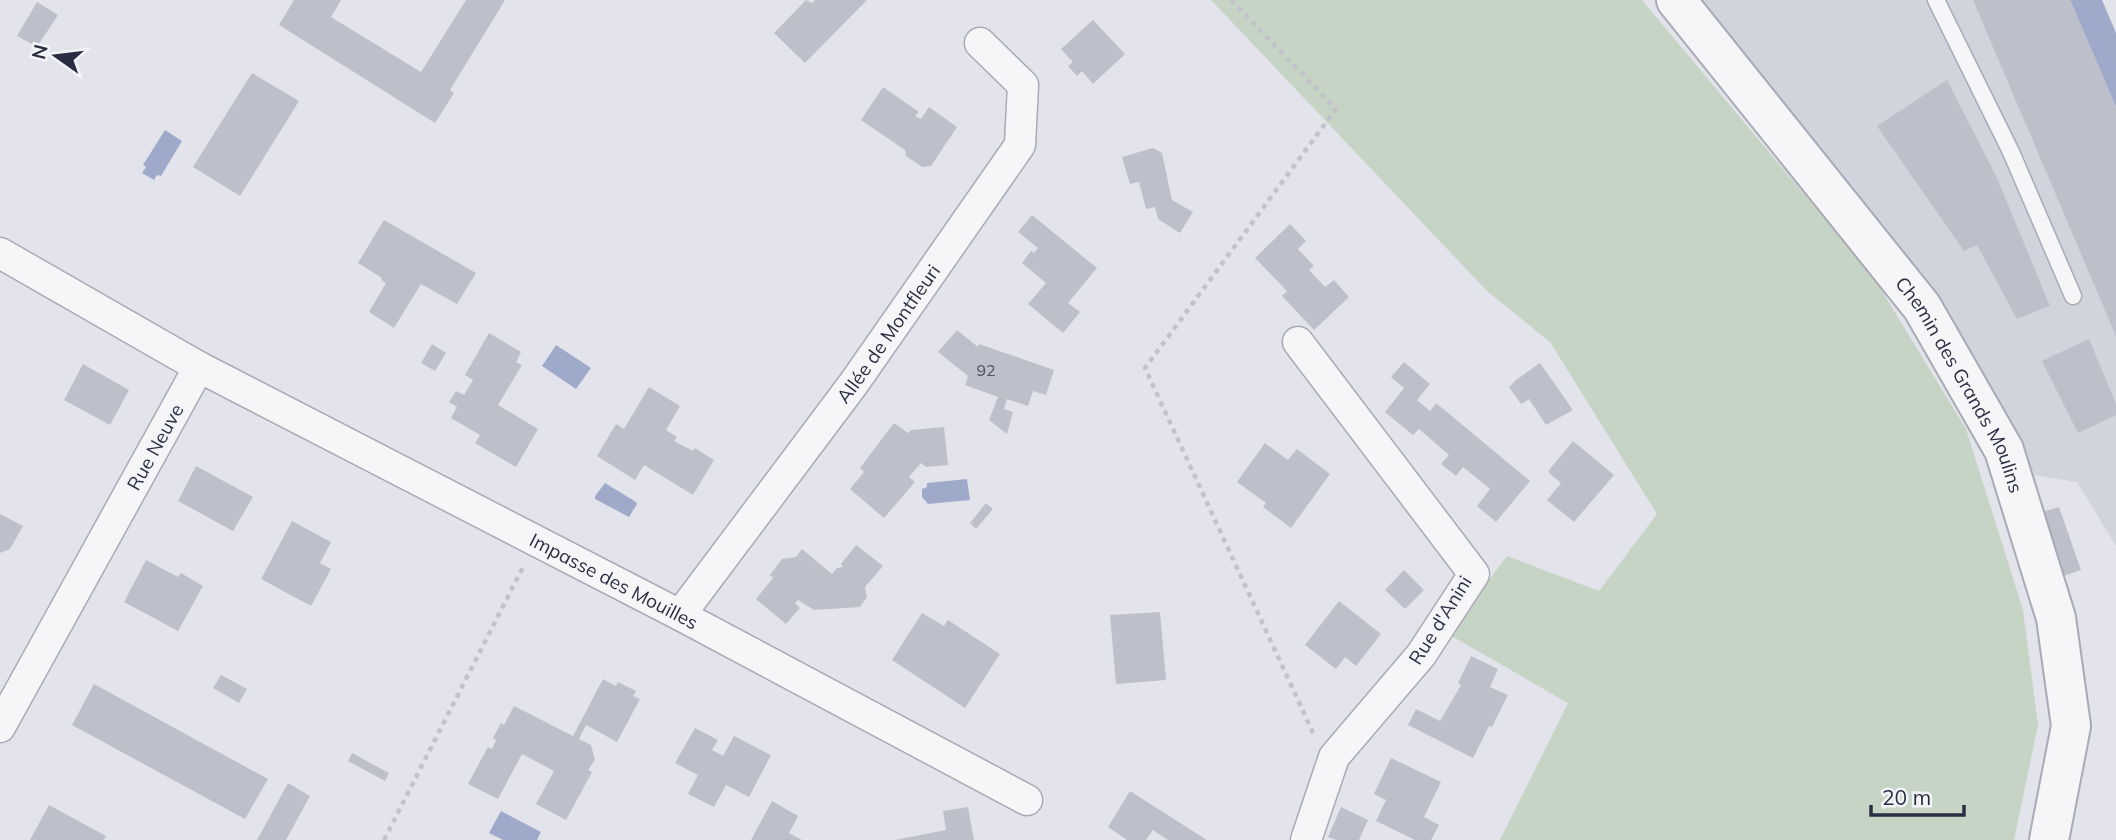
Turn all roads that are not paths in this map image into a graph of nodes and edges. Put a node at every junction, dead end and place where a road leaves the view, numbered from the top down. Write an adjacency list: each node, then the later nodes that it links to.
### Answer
1 (1676, 0): 12 (street, Chemin des Grands Moulins)
2 (1936, 0): 5 (lane)
3 (980, 43): 8 (street, Allée de Montfleuri)
4 (0, 253): 7 (street)
5 (2073, 296)
6 (1298, 342): 11 (street, Rue d'Anini)
7 (199, 367): 8 (street, Impasse des Mouilles); 9 (street, Rue Neuve)
8 (680, 615): 10 (street, Impasse des Mouilles)
9 (0, 727)
10 (1027, 800)
11 (1306, 840)
12 (2049, 840)

